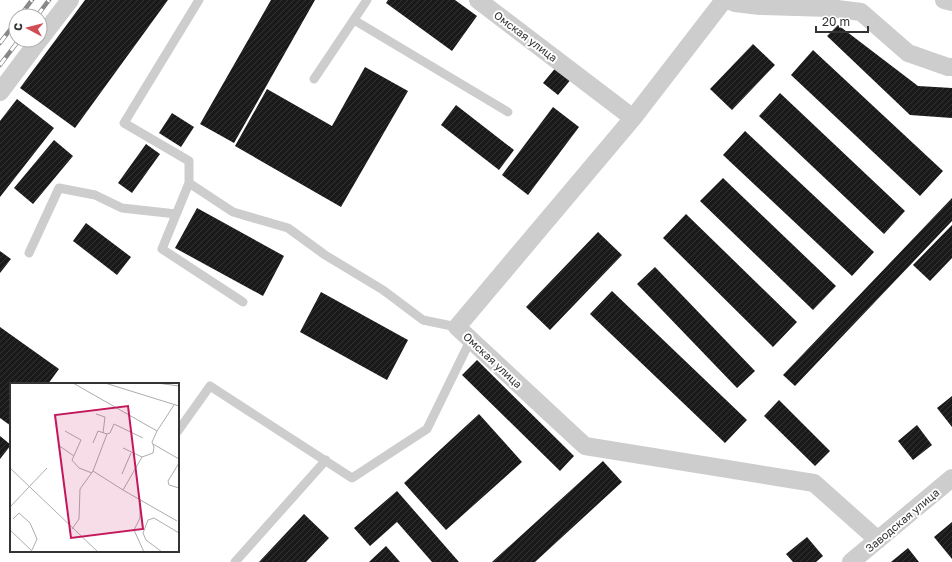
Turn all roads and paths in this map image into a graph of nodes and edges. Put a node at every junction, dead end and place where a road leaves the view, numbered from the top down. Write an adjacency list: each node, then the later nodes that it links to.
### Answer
1 (70, 0): 10 (street)
2 (199, 0): 17 (lane)
3 (367, 0): 9 (lane)
4 (478, 0): 16 (street, Омская улица)
5 (724, 0): 16 (street)
6 (728, 0): 12 (street)
7 (944, 0): 8 (street)
8 (952, 2)
9 (354, 20): 13 (lane); 15 (lane)
10 (48, 29)
11 (34, 48): 14 (street)
12 (952, 67)
13 (314, 78)
14 (0, 92)
15 (508, 112)
16 (633, 118): 21 (street, Омская улица)
17 (189, 183): 18 (lane); 21 (lane)
18 (176, 214): 19 (lane); 20 (lane)
19 (29, 253)
20 (243, 302)
21 (457, 327): 22 (street, Омская улица)
22 (471, 339): 24 (lane); 26 (street, Омская улица)
23 (179, 430): 24 (lane)
24 (326, 460): 27 (lane)
25 (952, 478): 26 (street, Заводская улица)
26 (878, 540): 28 (street, Заводская улица)
27 (235, 562)
28 (851, 562)

